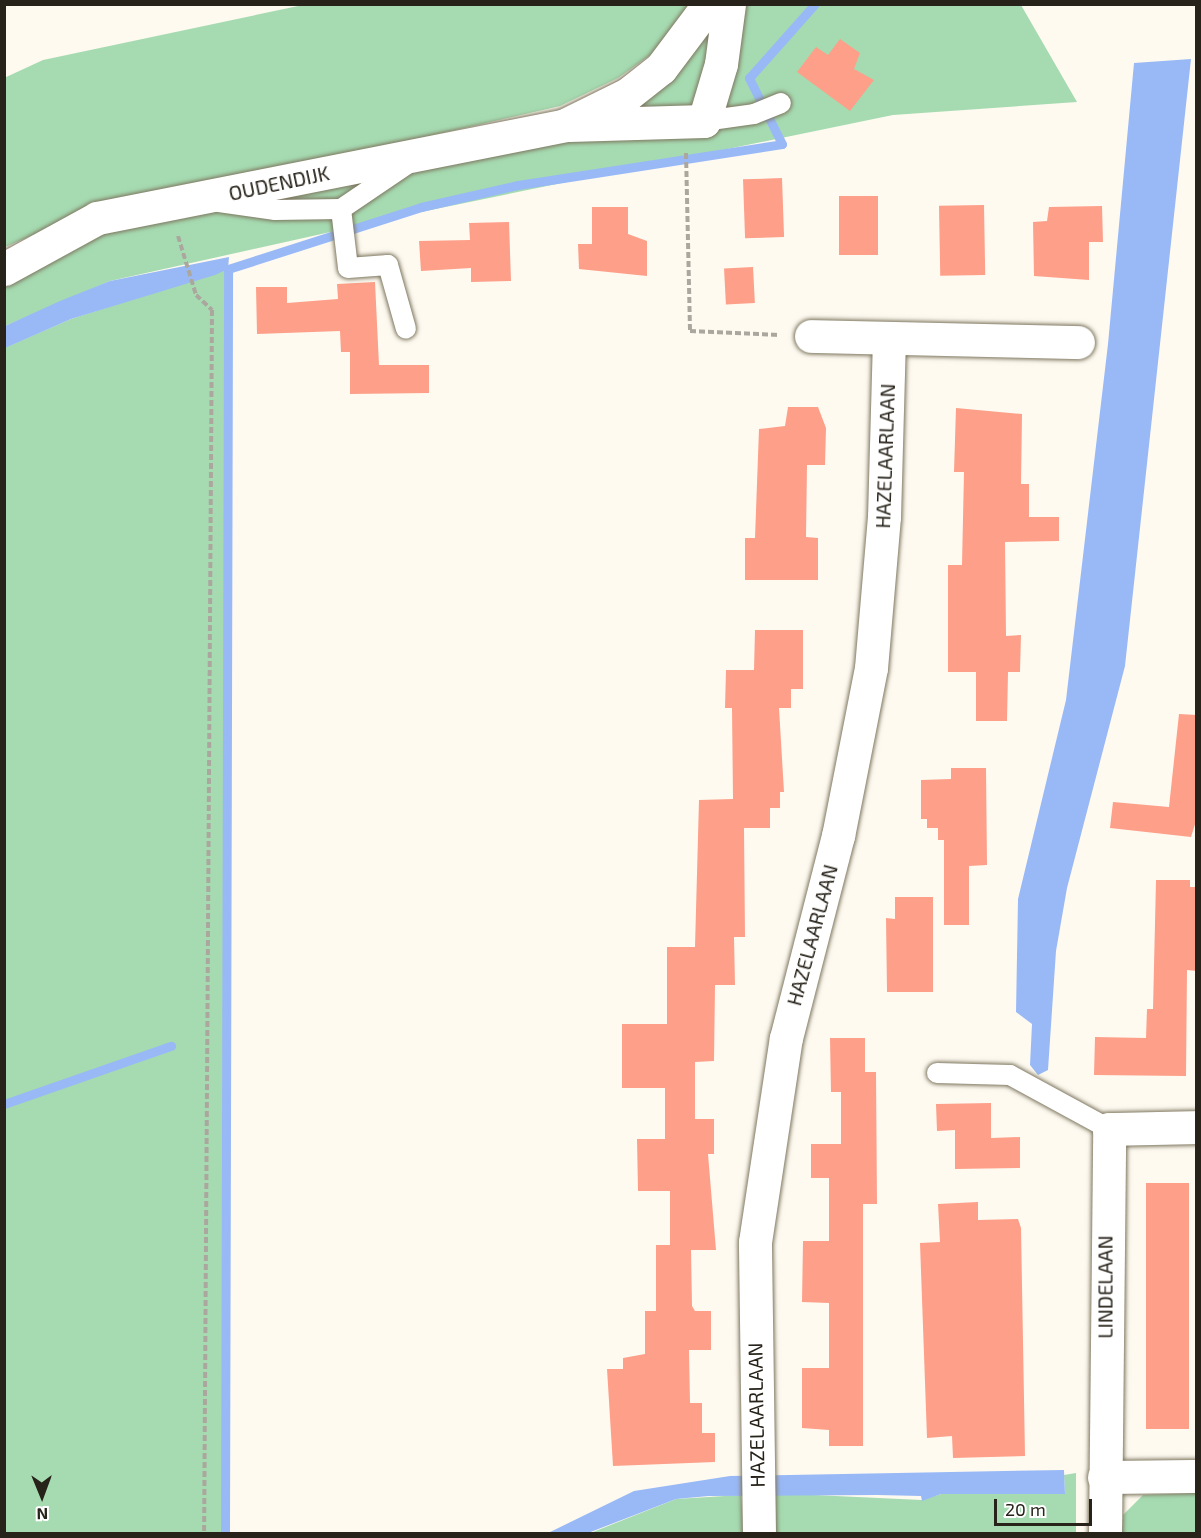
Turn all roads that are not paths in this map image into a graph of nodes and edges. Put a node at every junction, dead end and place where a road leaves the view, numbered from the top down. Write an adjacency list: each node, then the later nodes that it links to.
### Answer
1 (709, 4): 4 (street, OUDENDIJK)
2 (729, 4): 5 (street)
3 (781, 103): 5 (lane)
4 (565, 125): 5 (street, OUDENDIJK); 6 (street, OUDENDIJK)
5 (694, 133)
6 (426, 152): 7 (street, OUDENDIJK); 8 (lane)
7 (201, 199): 8 (lane); 9 (street, OUDENDIJK)
8 (343, 223): 10 (lane)
9 (4, 269)
10 (406, 329)
11 (811, 336): 12 (street)
12 (889, 338): 13 (street); 19 (street, HAZELAARLAAN)
13 (1078, 342)
14 (937, 1073): 16 (lane)
15 (1197, 1127): 16 (street)
16 (1109, 1129): 18 (street, LINDELAAN)
17 (1197, 1476): 18 (street)
18 (1104, 1477): 20 (street, LINDELAAN)
19 (759, 1533)
20 (1105, 1533)

